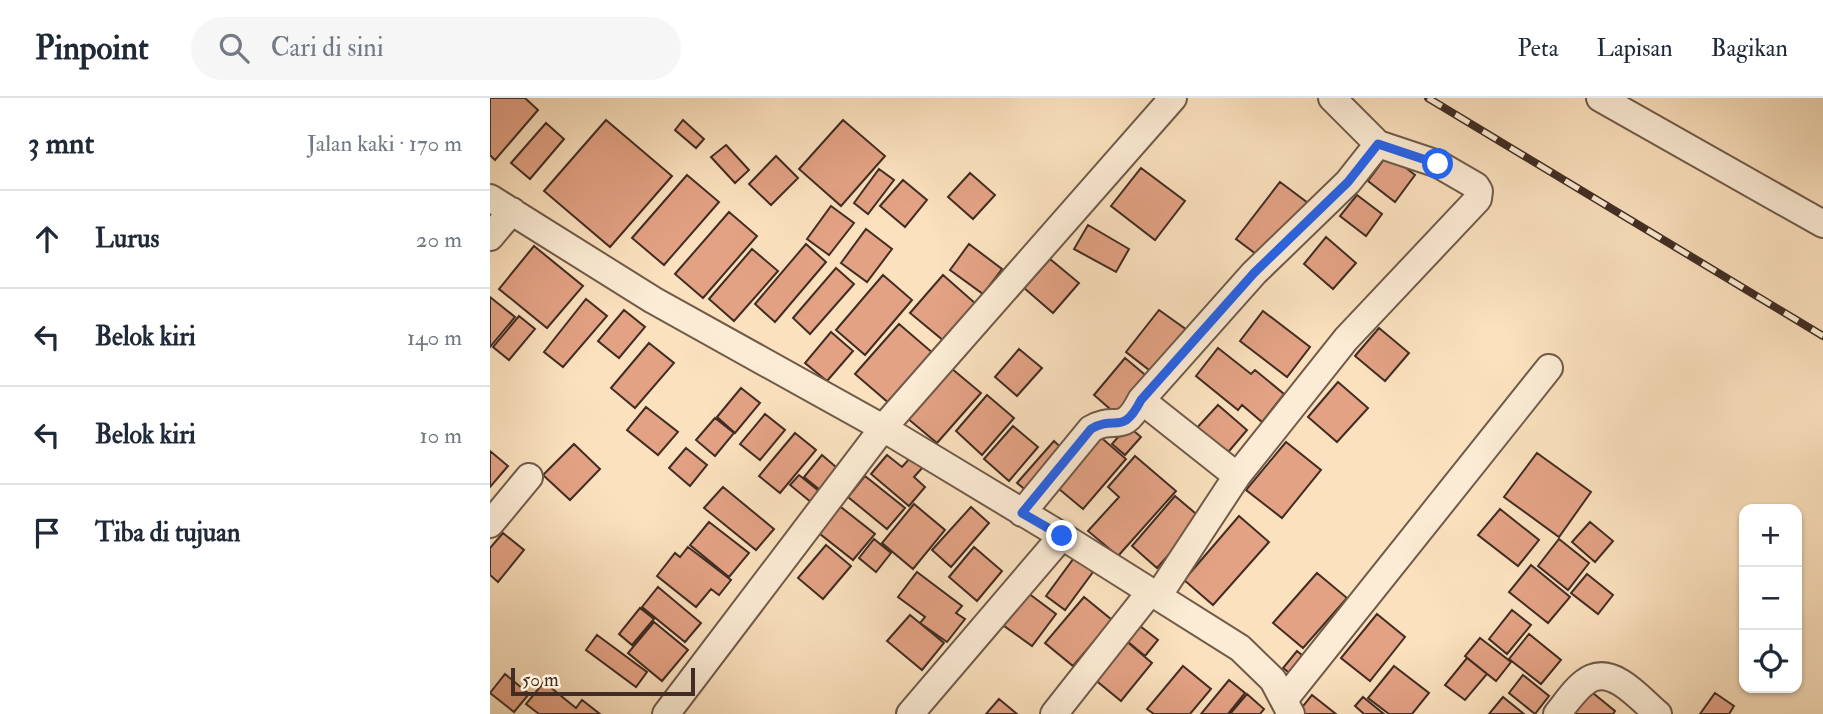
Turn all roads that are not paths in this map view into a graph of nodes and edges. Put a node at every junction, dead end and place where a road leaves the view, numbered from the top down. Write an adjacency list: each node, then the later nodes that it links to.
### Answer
1 (1173, 98): 10 (street)
2 (1332, 98): 4 (street)
3 (1600, 98): 6 (street)
4 (1378, 144): 9 (street); 12 (street)
5 (501, 205): 7 (street); 10 (street)
6 (1823, 224)
7 (490, 237)
8 (1549, 368): 17 (street)
9 (1141, 400): 12 (street); 13 (street)
10 (883, 428): 13 (street); 18 (street)
11 (529, 477): 14 (street)
12 (1237, 477): 16 (street)
13 (1022, 513): 15 (street)
14 (490, 524)
15 (1062, 536): 16 (street); 19 (street)
16 (1154, 594): 17 (street); 20 (street)
17 (1287, 707)
18 (666, 714)
19 (910, 714)
20 (1054, 714)
21 (1557, 714): 22 (street)
22 (1658, 714)

